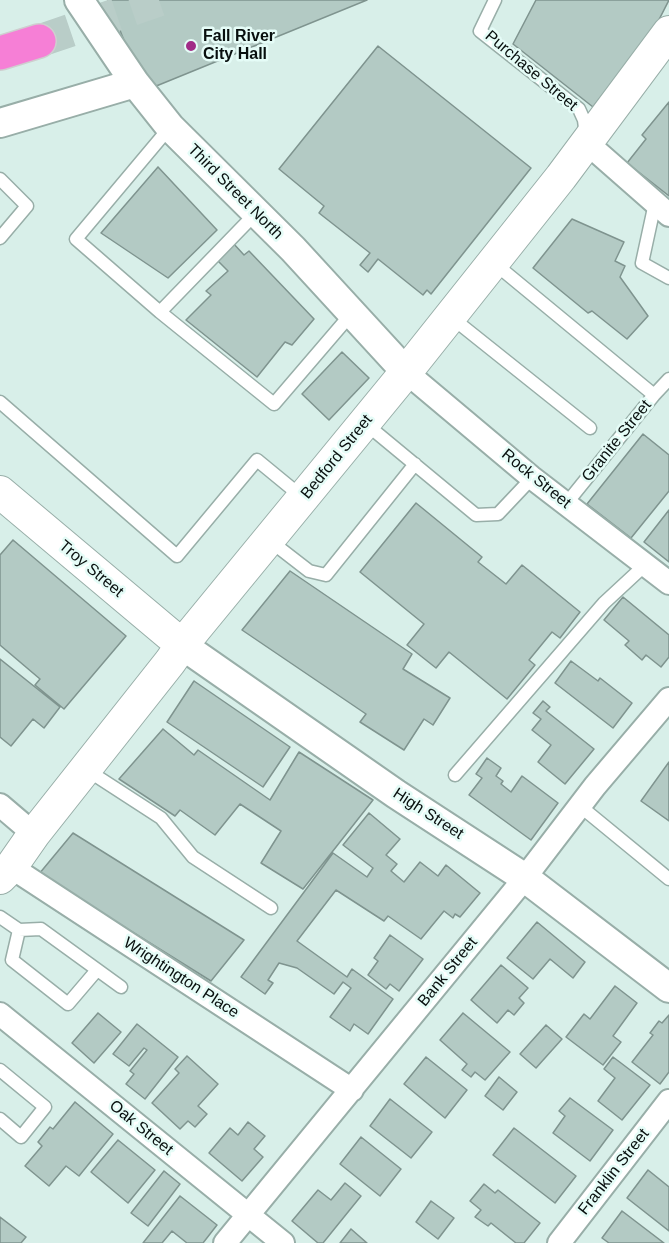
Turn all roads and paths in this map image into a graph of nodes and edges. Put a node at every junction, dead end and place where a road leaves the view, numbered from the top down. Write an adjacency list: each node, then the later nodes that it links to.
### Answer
1 (79, 0): 6 (street, Third Street North)
2 (495, 0): 9 (lane, Purchase Street)
3 (669, 32): 9 (main road, Bedford Street)
4 (39, 41): 5 (highway)
5 (0, 53)
6 (135, 83): 7 (street); 8 (street, Third Street North)
7 (0, 123)
8 (170, 127): 12 (street, Third Street North); 16 (lane)
9 (587, 143): 11 (street); 14 (main road, Bedford Street)
10 (0, 179): 13 (lane)
11 (662, 209): 15 (lane)
12 (256, 213): 16 (lane); 17 (street, Third Street North)
13 (0, 238)
14 (494, 262): 18 (main road, Bedford Street); 21 (lane)
15 (669, 278)
16 (160, 312): 17 (lane)
17 (352, 313): 19 (street, Third Street North)
18 (451, 316): 19 (main road, Bedford Street); 24 (lane)
19 (406, 372): 23 (main road, Bedford Street); 26 (street, Rock Street)
20 (669, 379): 21 (lane, Granite Street)
21 (654, 395): 29 (lane, Granite Street)
22 (0, 402): 28 (lane)
23 (365, 423): 25 (lane); 28 (main road, Bedford Street)
24 (590, 428)
25 (415, 464): 26 (lane); 30 (lane)
26 (532, 478): 29 (street, Rock Street)
27 (0, 492): 33 (main road, Troy Street)
28 (303, 497): 30 (main road, Bedford Street)
29 (566, 504): 31 (street, Rock Street)
30 (269, 540): 33 (main road, Bedford Street)
31 (645, 565): 32 (street, Rock Street); 36 (lane)
32 (669, 583)
33 (182, 645): 35 (main road, Bedford Street); 41 (street, High Street)
34 (669, 699): 38 (street, Bank Street)
35 (86, 769): 39 (main road, Bedford Street); 43 (lane)
36 (455, 776)
37 (0, 805): 39 (street)
38 (580, 806): 41 (street, Bank Street); 42 (lane)
39 (34, 834): 40 (main road, Bedford Street)
40 (5, 873): 51 (street, Wrightington Place)
41 (525, 878): 48 (street, High Street); 51 (street, Bank Street)
42 (669, 879)
43 (271, 908)
44 (0, 917): 45 (lane)
45 (19, 930): 46 (lane); 46 (lane)
46 (97, 970): 47 (lane)
47 (121, 987)
48 (669, 988)
49 (0, 1014): 54 (street, Oak Street)
50 (0, 1070): 53 (lane)
51 (352, 1090): 54 (street, Bank Street)
52 (669, 1101): 57 (street, Franklin Street)
53 (0, 1119)
54 (247, 1215): 55 (street, Bank Street); 56 (street, Oak Street)
55 (225, 1243)
56 (283, 1243)
57 (559, 1243)

